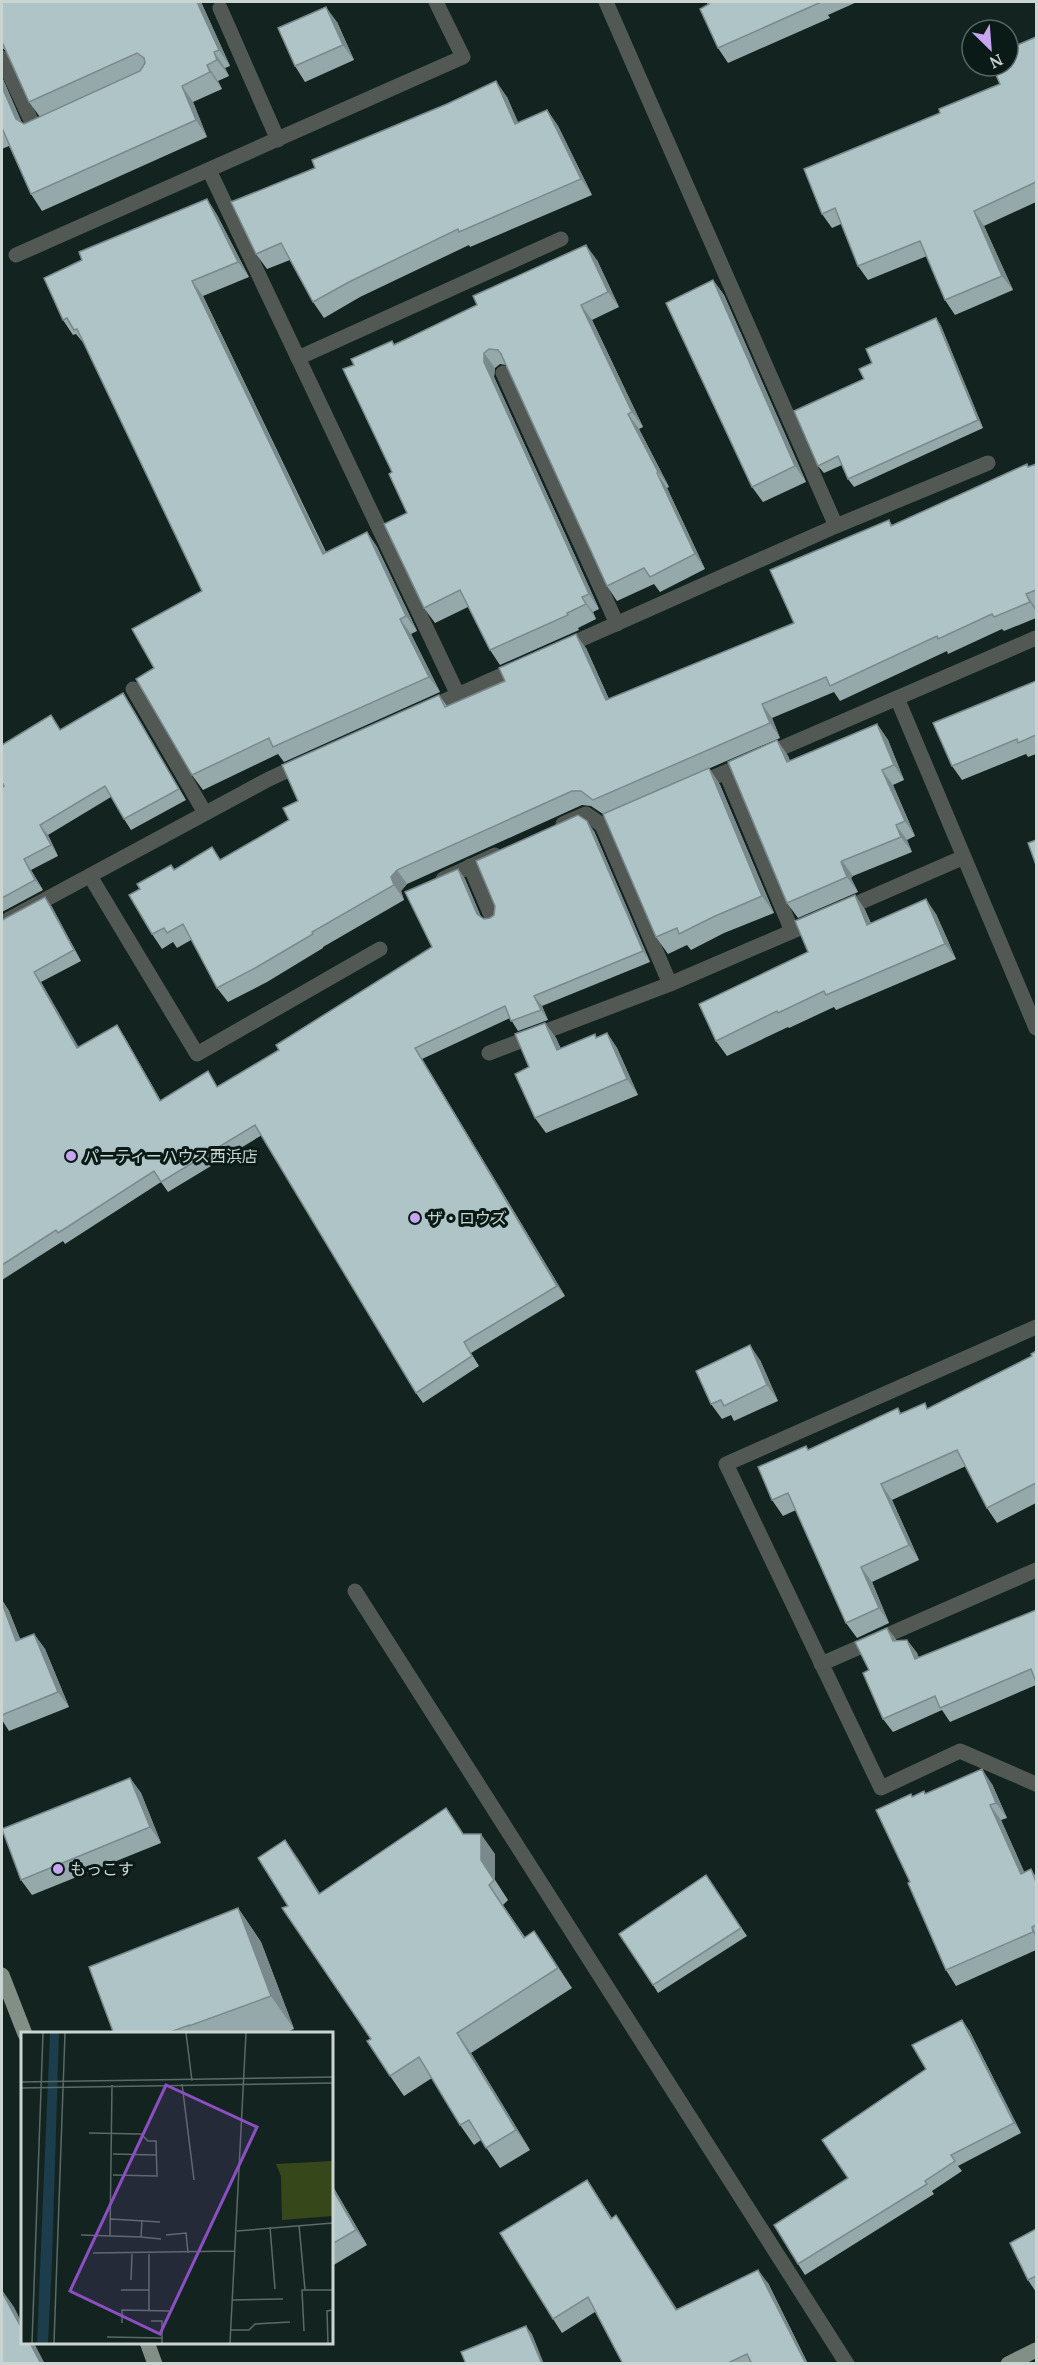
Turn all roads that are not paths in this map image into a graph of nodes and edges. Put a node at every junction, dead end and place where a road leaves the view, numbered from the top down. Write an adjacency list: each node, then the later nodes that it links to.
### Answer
1 (436, 2): 6 (street)
2 (606, 2): 13 (street)
3 (220, 8): 6 (street)
4 (2, 58): 5 (street)
5 (56, 122)
6 (278, 140): 7 (street)
7 (209, 170): 9 (street); 10 (street)
8 (561, 239): 10 (street)
9 (16, 255)
10 (298, 358): 19 (street)
11 (503, 373): 14 (street)
12 (988, 463): 13 (street)
13 (836, 526): 14 (street)
14 (617, 624): 16 (street)
15 (1036, 638): 20 (street)
16 (553, 652)
17 (532, 662): 19 (street)
18 (133, 689): 26 (street)
19 (458, 695): 21 (street)
20 (897, 698): 23 (street); 30 (street)
21 (405, 718)
22 (322, 755): 26 (street)
23 (726, 772): 24 (street); 36 (street)
24 (684, 790)
25 (643, 808): 27 (street)
26 (205, 813): 32 (street)
27 (602, 825): 28 (street); 38 (street)
28 (544, 833)
29 (512, 847): 31 (street)
30 (964, 857): 36 (street); 39 (street)
31 (470, 866): 33 (street); 34 (street)
32 (90, 876): 35 (street); 37 (street)
33 (430, 884)
34 (493, 920)
35 (2, 923)
36 (792, 931): 38 (street)
37 (380, 949)
38 (670, 984): 40 (street)
39 (1036, 1028)
40 (489, 1053)
41 (1036, 1327): 44 (street)
42 (1036, 1570): 44 (street)
43 (355, 1591): 51 (street)
44 (821, 1664): 45 (street)
45 (1036, 1784)
46 (2, 1975): 47 (main road)
47 (23, 2032)
48 (147, 2344): 50 (main road)
49 (1036, 2350): 52 (main road)
50 (155, 2364)
51 (847, 2364)
52 (1008, 2364)

